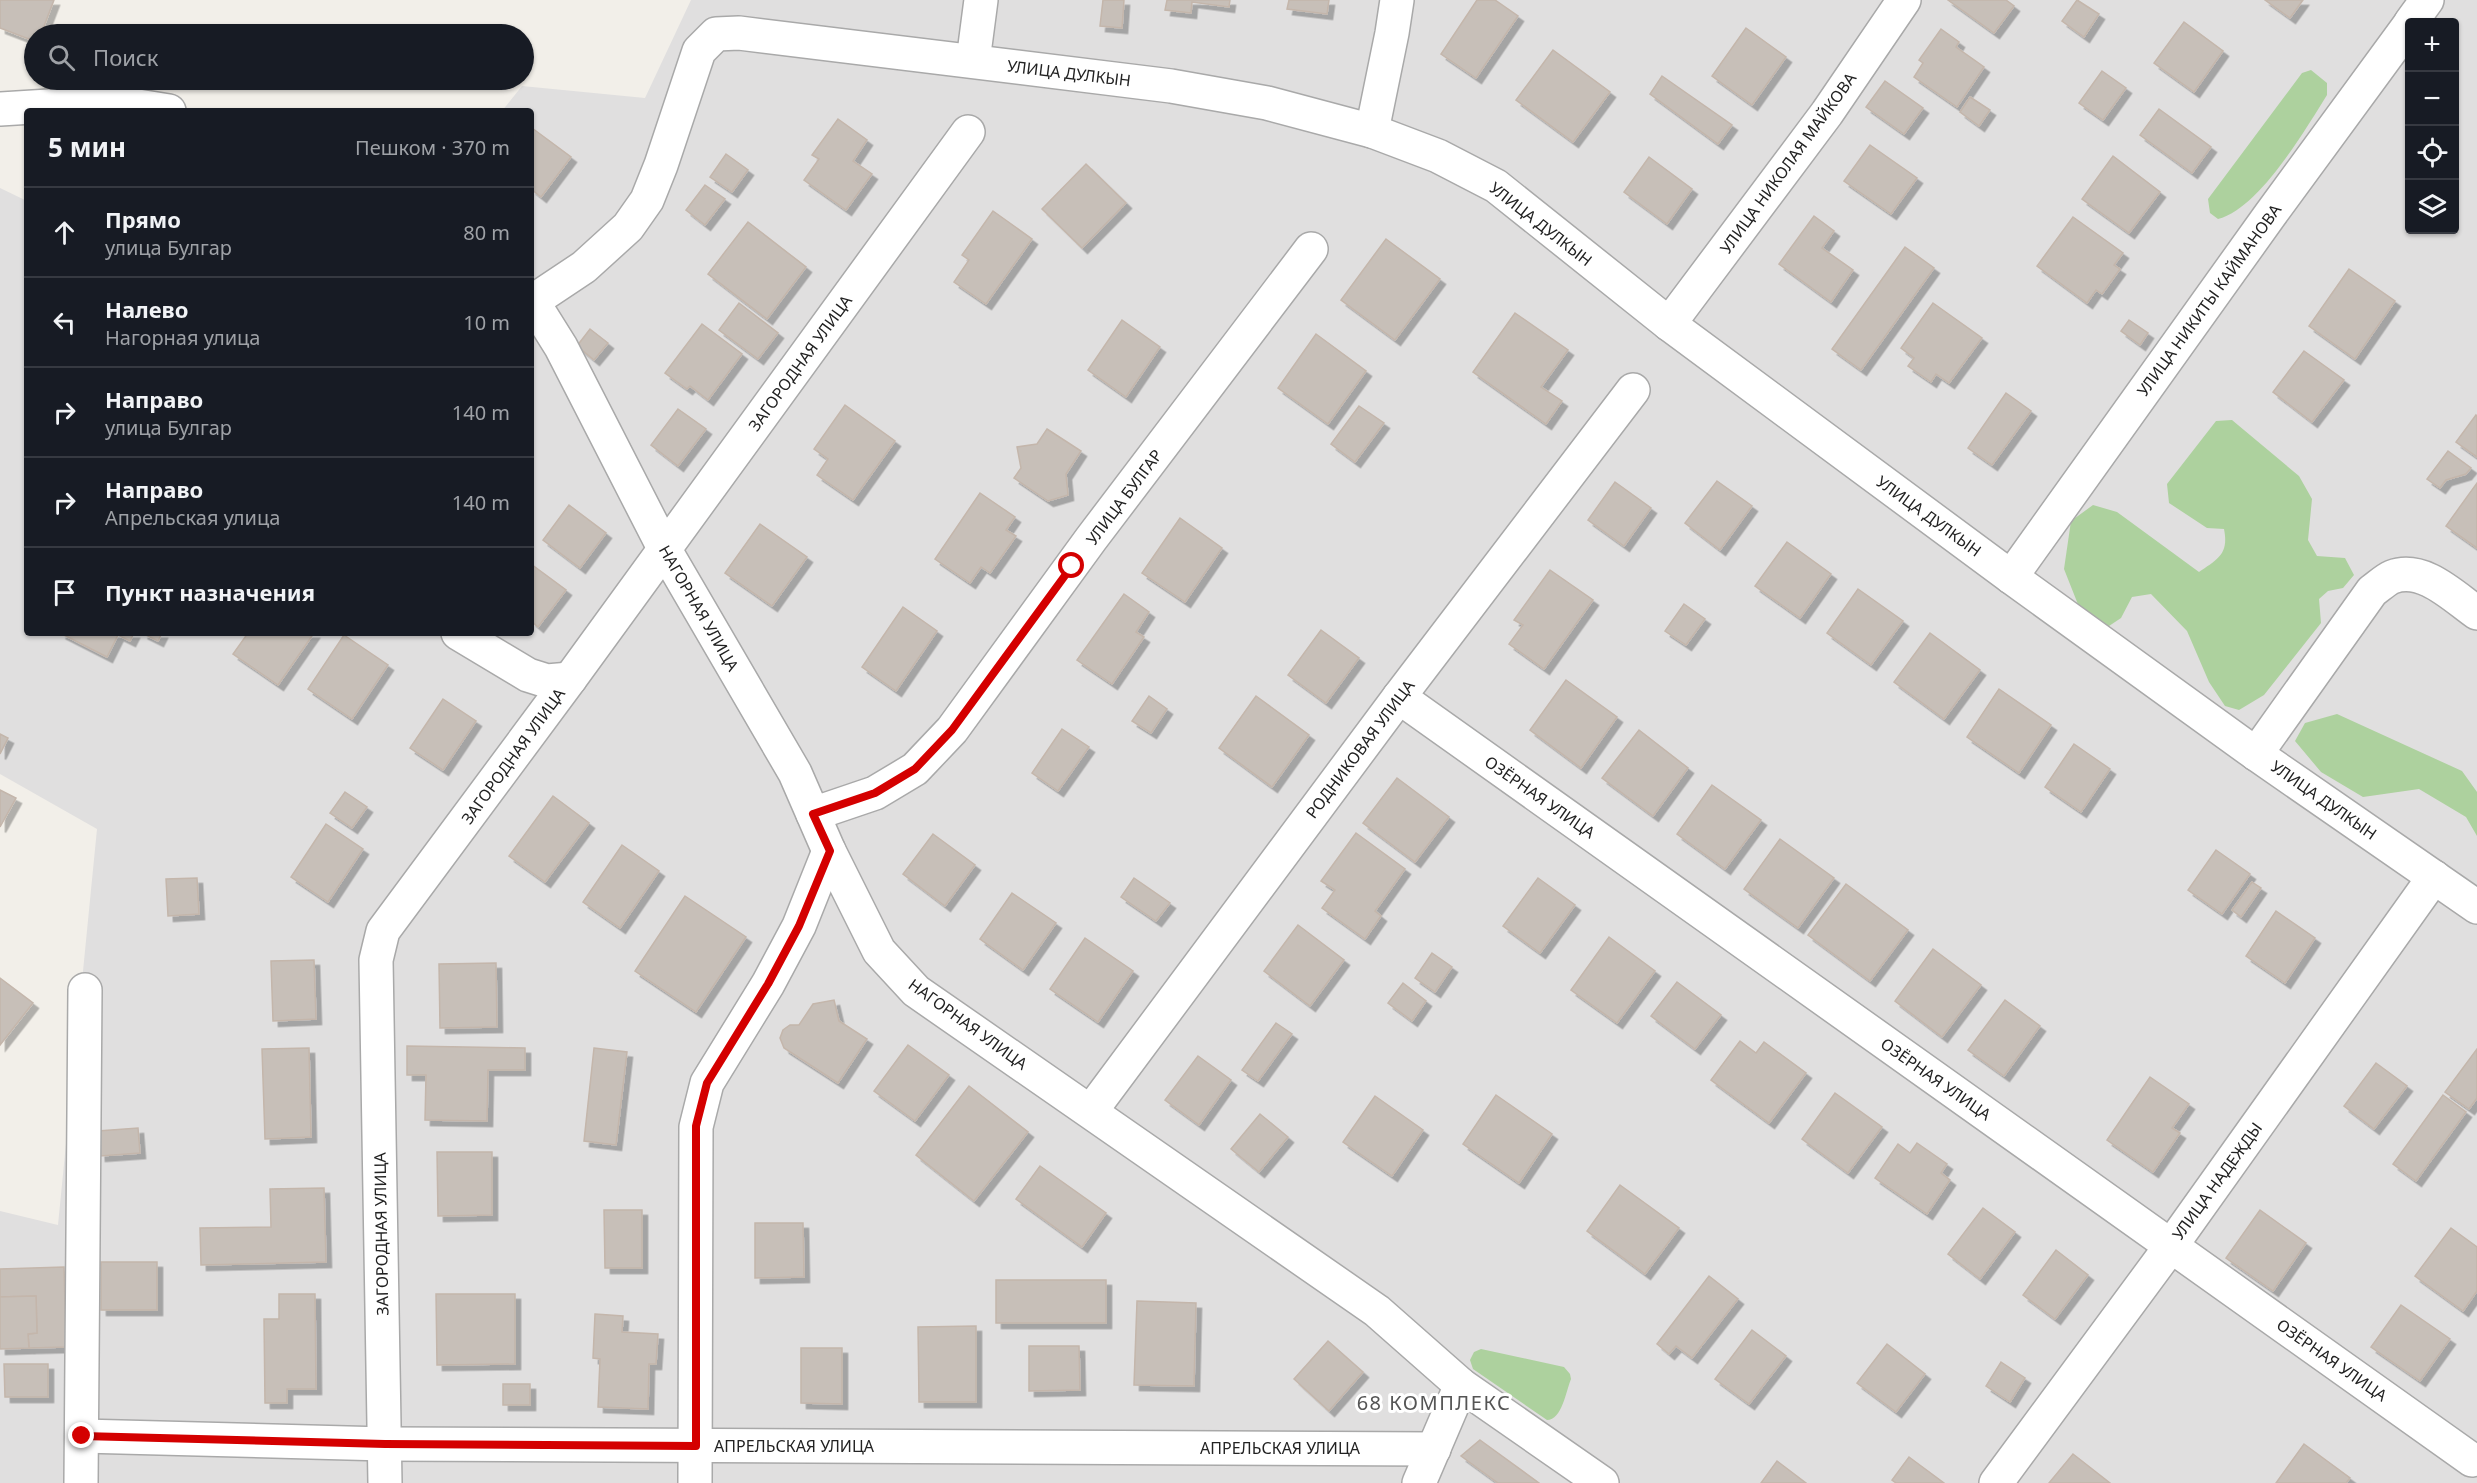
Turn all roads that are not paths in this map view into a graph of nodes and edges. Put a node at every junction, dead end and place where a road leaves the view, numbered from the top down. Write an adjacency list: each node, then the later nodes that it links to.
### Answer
1 (981, 0): 7 (street)
2 (1397, 0): 10 (street)
3 (1904, 0): 15 (street, УЛИЦА НИКОЛАЯ МАЙКОВА)
4 (2427, 0): 5 (street, УЛИЦА НИКИТЫ КАЙМАНОВА)
5 (2414, 18)
6 (2405, 30): 18 (street, УЛИЦА НИКИТЫ КАЙМАНОВА)
7 (973, 61): 10 (street, УЛИЦА ДУЛКЫН); 13 (street, УЛИЦА ДУЛКЫН)
8 (150, 108): 9 (street)
9 (0, 109)
10 (1372, 131): 15 (street, УЛИЦА ДУЛКЫН)
11 (968, 132): 17 (street, ЗАГОРОДНАЯ УЛИЦА)
12 (1311, 249): 24 (street, УЛИЦА БУЛГАР)
13 (534, 299)
14 (534, 303): 17 (street, НАГОРНАЯ УЛИЦА)
15 (1669, 324): 18 (street, УЛИЦА ДУЛКЫН)
16 (1633, 390): 22 (street, РОДНИКОВАЯ УЛИЦА)
17 (665, 550): 21 (street, ЗАГОРОДНАЯ УЛИЦА); 24 (street, НАГОРНАЯ УЛИЦА)
18 (2011, 577): 23 (street, УЛИЦА ДУЛКЫН)
19 (2477, 613): 23 (street)
20 (463, 636): 21 (street)
21 (570, 679): 33 (street, ЗАГОРОДНАЯ УЛИЦА)
22 (1399, 697): 29 (street, РОДНИКОВАЯ УЛИЦА); 30 (street, ОЗЁРНАЯ УЛИЦА)
23 (2256, 754): 26 (street, УЛИЦА ДУЛКЫН)
24 (813, 814): 25 (street, НАГОРНАЯ УЛИЦА)
25 (830, 851): 29 (street, НАГОРНАЯ УЛИЦА); 34 (street)
26 (2434, 877): 27 (street, УЛИЦА ДУЛКЫН); 30 (street, УЛИЦА НАДЕЖДЫ)
27 (2477, 908)
28 (85, 990): 32 (street)
29 (1091, 1111): 31 (street, НАГОРНАЯ УЛИЦА)
30 (2171, 1246): 36 (street, ОЗЁРНАЯ УЛИЦА); 42 (street, УЛИЦА НАДЕЖДЫ)
31 (1461, 1385): 35 (street); 41 (street, НАГОРНАЯ УЛИЦА)
32 (82, 1436): 33 (street, АПРЕЛЬСКАЯ УЛИЦА); 37 (street)
33 (385, 1444): 34 (street, АПРЕЛЬСКАЯ УЛИЦА); 38 (street, ЗАГОРОДНАЯ УЛИЦА)
34 (696, 1446): 35 (street, АПРЕЛЬСКАЯ УЛИЦА); 39 (street)
35 (1434, 1449): 40 (street)
36 (2468, 1466)
37 (81, 1483)
38 (385, 1483)
39 (695, 1483)
40 (1419, 1483)
41 (1602, 1483)
42 (1996, 1483)

